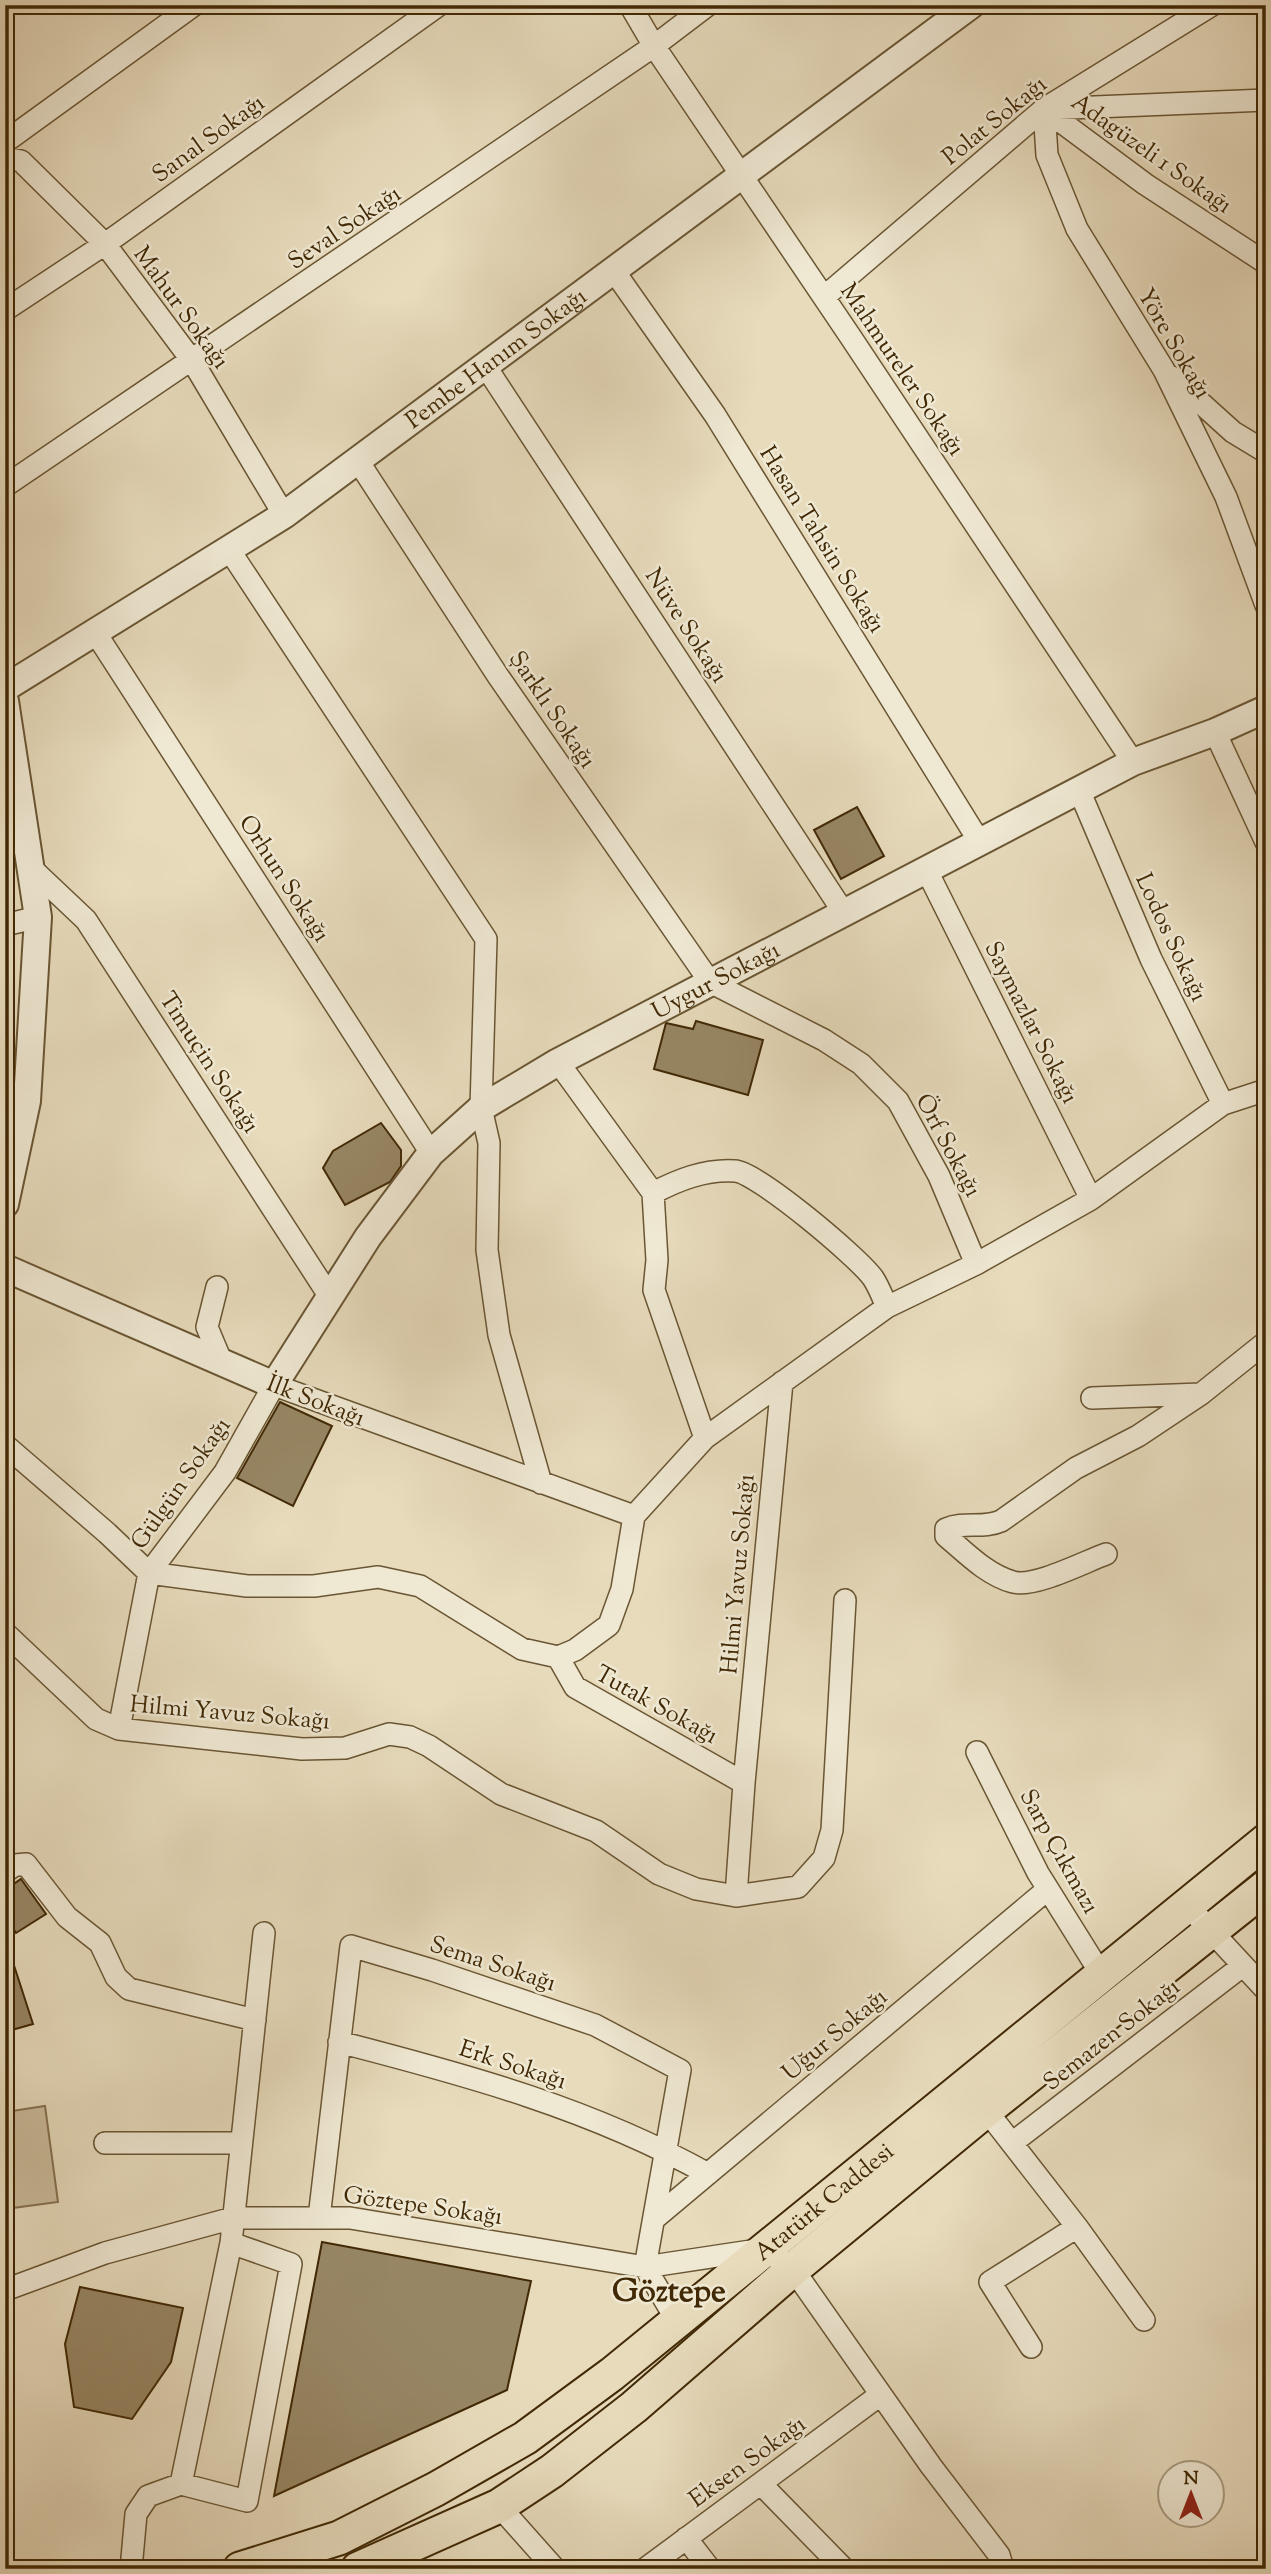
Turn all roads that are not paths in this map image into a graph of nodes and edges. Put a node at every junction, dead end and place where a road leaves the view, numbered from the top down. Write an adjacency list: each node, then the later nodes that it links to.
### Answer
1 (194, 5): 10 (street)
2 (439, 5): 13 (street, Sanal Sokağı)
3 (630, 5): 7 (street, Mahmureler Sokağı)
4 (708, 5): 7 (street, Seval Sokağı)
5 (971, 5): 12 (street, Pembe Hanım Sokağı)
6 (1212, 5): 9 (street, Polat Sokağı)
7 (654, 46): 12 (street, Mahmureler Sokağı); 18 (street, Seval Sokağı)
8 (1266, 100): 9 (street)
9 (1044, 109): 14 (street, Adagüzeli 1 Sokaḡı); 16 (street, Polat Sokağı); 20 (street, Yöre Sokağı)
10 (5, 142)
11 (5, 158): 13 (street, Mahur Sokağı)
12 (741, 175): 15 (street, Pembe Hanım Sokağı); 16 (street, Mahmureler Sokağı)
13 (105, 244): 17 (street, Sanal Sokağı); 18 (street, Mahur Sokağı)
14 (1266, 263)
15 (614, 271): 19 (street, Pembe Hanım Sokağı); 34 (street, Hasan Tahsin Sokağı)
16 (824, 297): 32 (street, Mahmureler Sokağı)
17 (5, 310)
18 (192, 362): 23 (street, Seval Sokağı); 24 (street, Mahur Sokağı)
19 (486, 367): 22 (street, Pembe Hanım Sokağı); 38 (street, Nüve Sokağı)
20 (1164, 370): 21 (street); 26 (street, Yöre Sokağı)
21 (1266, 452)
22 (358, 461): 24 (street, Pembe Hanım Sokağı); 41 (street, Şarklı Sokağı)
23 (5, 486)
24 (284, 515): 25 (street, Pembe Hanım Sokağı)
25 (228, 548): 27 (street, Pembe Hanım Sokağı); 45 (street)
26 (1266, 605)
27 (95, 632): 28 (street, Pembe Hanım Sokağı); 46 (street, Orhun Sokağı)
28 (5, 688)
29 (5, 701): 36 (street)
30 (1266, 709): 31 (street, Uygur Sokağı)
31 (1215, 732): 32 (street, Uygur Sokağı); 35 (street)
32 (1133, 762): 33 (street, Uygur Sokağı)
33 (1079, 790): 34 (street, Uygur Sokağı); 44 (street, Lodos Sokağı)
34 (979, 841): 37 (street, Uygur Sokağı)
35 (1266, 842)
36 (30, 868): 39 (street); 53 (street, Timuçin Sokağı)
37 (926, 869): 38 (street, Uygur Sokağı); 48 (street, Saymazlar Sokağı)
38 (844, 913): 41 (street, Uygur Sokağı)
39 (38, 918): 40 (street); 49 (street)
40 (5, 925)
41 (710, 982): 42 (street, Uygur Sokağı); 50 (street, Örf Sokağı)
42 (558, 1062): 45 (street, Uygur Sokağı); 47 (street)
43 (1266, 1090): 44 (street)
44 (1223, 1104): 48 (street)
45 (481, 1108): 46 (street, Uygur Sokağı); 63 (street)
46 (431, 1153): 53 (street, Uygur Sokağı)
47 (653, 1193): 54 (street); 61 (street)
48 (1091, 1199): 50 (street)
49 (5, 1204)
50 (976, 1264): 54 (street)
51 (5, 1268): 56 (street, İlk Sokağı)
52 (216, 1287): 56 (street)
53 (330, 1297): 58 (street, Uygur Sokağı)
54 (887, 1307): 57 (street)
55 (1266, 1342): 59 (street)
56 (222, 1363): 58 (street, İlk Sokağı)
57 (782, 1382): 61 (street); 72 (street, Hilmi Yavuz Sokağı)
58 (274, 1385): 63 (street, İlk Sokağı); 66 (street, Gülgün Sokağı)
59 (1200, 1394): 60 (street); 65 (street)
60 (1092, 1398)
61 (705, 1438): 64 (street)
62 (5, 1445): 66 (street)
63 (541, 1483): 64 (street, İlk Sokağı)
64 (634, 1516): 69 (street)
65 (1106, 1554)
66 (149, 1573): 69 (street); 70 (street)
67 (845, 1600): 77 (street, Hilmi Yavuz Sokağı)
68 (5, 1633): 70 (street, Hilmi Yavuz Sokağı)
69 (558, 1657): 72 (street, Tutak Sokağı)
70 (119, 1729): 77 (street, Hilmi Yavuz Sokağı)
71 (977, 1752): 76 (street, Sarp Çıkmazı)
72 (744, 1783): 77 (street, Hilmi Yavuz Sokağı)
73 (1266, 1841): 78 (main road, Atatürk Caddesi)
74 (5, 1872): 84 (street)
75 (1266, 1887): 79 (main road, Atatürk Caddesi)
76 (1048, 1889): 82 (street, Sarp Çıkmazı); 91 (street, Uğur Sokağı)
77 (736, 1896)
78 (1188, 1906): 79 (street); 82 (main road, Atatürk Caddesi)
79 (1211, 1931): 81 (street); 86 (main road, Atatürk Caddesi)
80 (264, 1933): 84 (street)
81 (1241, 1966): 83 (street); 89 (street, Semazen Sokağı)
82 (1101, 1974): 97 (main road, Atatürk Caddesi)
83 (1266, 1990)
84 (255, 2020): 88 (street)
85 (339, 2042): 90 (street, Erk Sokağı); 90 (street, Sema Sokağı); 93 (street, Sema Sokağı)
86 (986, 2110): 89 (street); 99 (main road, Atatürk Caddesi)
87 (105, 2143): 88 (street)
88 (241, 2143): 92 (street)
89 (1012, 2143): 95 (street)
90 (666, 2150): 91 (street, Erk Sokağı); 94 (street, Sema Sokağı)
91 (708, 2174): 94 (street, Uğur Sokağı)
92 (233, 2218): 93 (street, Göztepe Sokağı); 96 (street); 100 (street, Göztepe Sokağı)
93 (319, 2218): 98 (street, Göztepe Sokağı)
94 (654, 2219): 98 (street, Sema Sokağı)
95 (1077, 2227): 102 (street); 103 (street)
96 (231, 2243): 105 (street); 105 (street)
97 (764, 2249): 98 (street, Göztepe Sokağı); 99 (street); 101 (main road, Atatürk Caddesi)
98 (645, 2267): 101 (street)
99 (793, 2269): 104 (street); 107 (main road, Atatürk Caddesi)
100 (5, 2290)
101 (676, 2319): 110 (main road, Atatürk Caddesi)
102 (1143, 2320)
103 (1031, 2347)
104 (880, 2395): 106 (street, Eksen Sokağı); 116 (street)
105 (181, 2484): 109 (street)
106 (761, 2484): 108 (street, Eksen Sokağı); 115 (street)
107 (499, 2506): 111 (main road, Atatürk Caddesi); 112 (street)
108 (686, 2538): 113 (street, Eksen Sokağı); 114 (street)
109 (131, 2569)
110 (240, 2569)
111 (358, 2569)
112 (555, 2569)
113 (645, 2569)
114 (710, 2569)
115 (844, 2569)
116 (1003, 2569)

